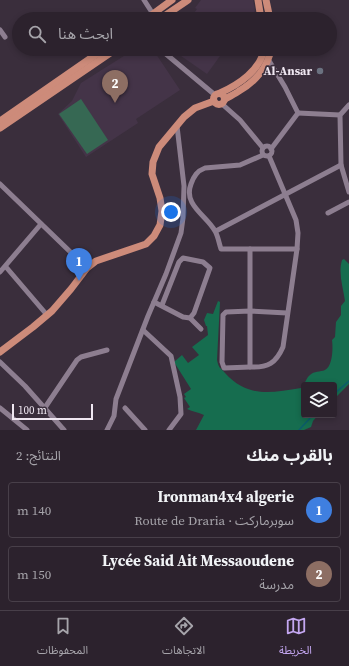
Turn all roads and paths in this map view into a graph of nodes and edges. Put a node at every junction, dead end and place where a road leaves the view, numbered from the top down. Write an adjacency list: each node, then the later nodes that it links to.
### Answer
1 (144, 0): 7 (street)
2 (167, 0): 8 (street)
3 (172, 0): 9 (main road)
4 (188, 0): 10 (main road)
5 (258, 0): 11 (main road)
6 (266, 2): 12 (main road)
7 (151, 12)
8 (154, 12)
9 (155, 12)
10 (170, 12)
11 (260, 12)
12 (268, 12)
13 (0, 30): 14 (street)
14 (5, 37)
15 (94, 56): 26 (main road)
16 (106, 56): 28 (main road)
17 (168, 56): 21 (street)
18 (262, 56): 21 (main road)
19 (269, 56): 20 (main road)
20 (268, 59): 22 (main road); 24 (street)
21 (216, 96): 22 (main road); 22 (main road); 27 (main road)
22 (224, 101): 29 (street)
23 (349, 105): 25 (street)
24 (298, 113): 25 (street); 30 (street)
25 (340, 115): 32 (street)
26 (0, 121)
27 (177, 126): 43 (main road); 45 (street)
28 (0, 128)
29 (263, 148): 30 (street); 31 (street)
30 (271, 149): 31 (street)
31 (266, 155): 35 (street); 39 (street)
32 (341, 164): 34 (street); 35 (street)
33 (0, 184): 38 (street)
34 (349, 192)
35 (286, 194): 39 (street); 41 (street)
36 (349, 202): 37 (street)
37 (328, 213)
38 (41, 224): 42 (street); 43 (street)
39 (216, 231): 40 (street)
40 (250, 249): 41 (street); 47 (street)
41 (297, 249): 48 (street)
42 (6, 267): 44 (street); 49 (street)
43 (87, 268): 49 (main road)
44 (0, 272)
45 (154, 302): 46 (street); 52 (street)
46 (162, 305): 50 (street); 50 (street)
47 (250, 311): 48 (street); 56 (street); 56 (street)
48 (287, 313): 56 (street)
49 (47, 315): 54 (main road)
50 (190, 318): 51 (street)
51 (201, 329)
52 (143, 330): 62 (street); 64 (street)
53 (106, 350): 59 (street)
54 (0, 352)
55 (0, 362): 59 (street)
56 (250, 367)
57 (0, 408): 60 (street)
58 (125, 408): 63 (street)
59 (44, 409): 61 (street)
60 (27, 430)
61 (64, 430)
62 (107, 430)
63 (145, 430)
64 (169, 430)

